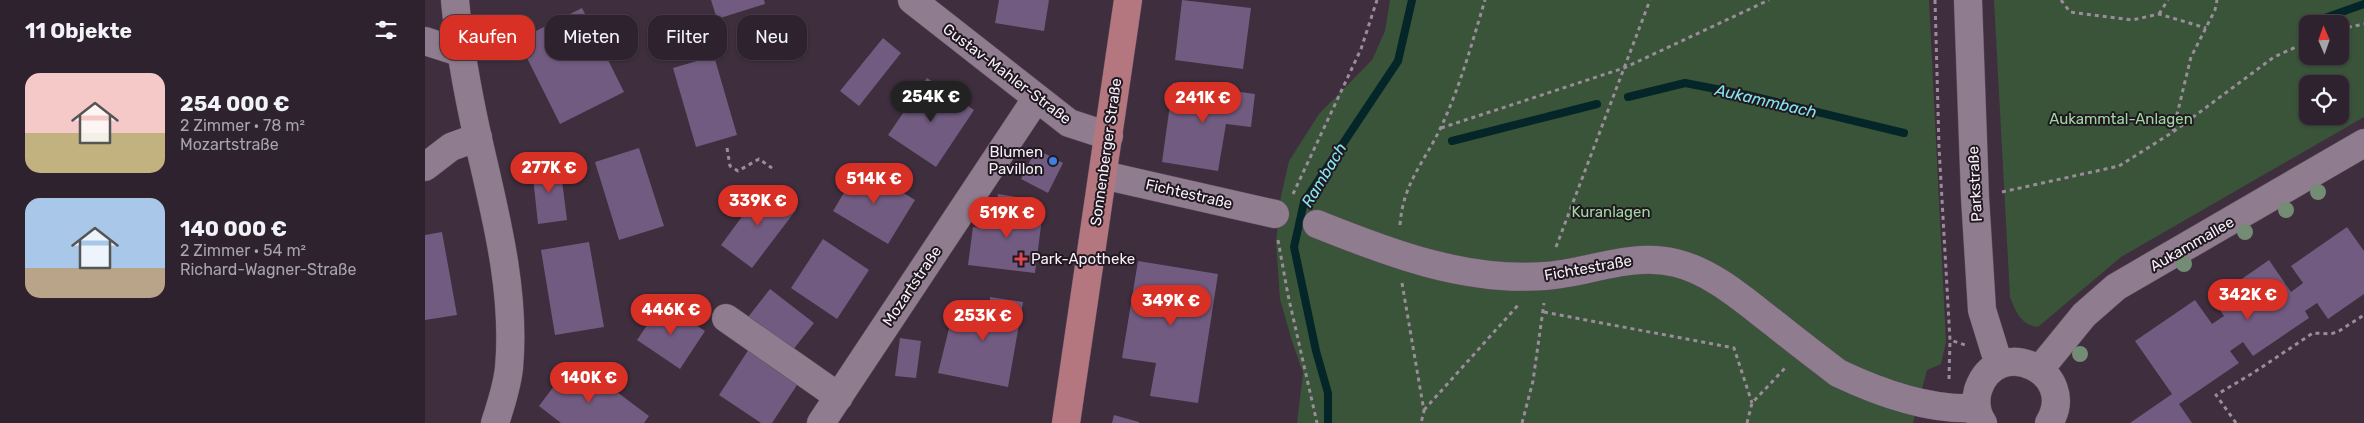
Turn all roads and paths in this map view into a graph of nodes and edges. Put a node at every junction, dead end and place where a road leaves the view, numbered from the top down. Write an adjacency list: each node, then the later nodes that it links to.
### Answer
1 (455, 0): 14 (street)
2 (912, 0): 23 (street, Gustav-Mahler-Straße)
3 (1128, 0): 26 (main road, Sonnenberger Straße)
4 (1377, 0): 34 (path)
5 (1485, 0): 24 (path)
6 (1650, 0): 22 (path)
7 (1769, 0): 22 (path)
8 (1935, 0): 41 (path)
9 (1968, 0): 44 (street, Parkstraße)
10 (2061, 0): 13 (path)
11 (2168, 0): 13 (path)
12 (2217, 0): 17 (path)
13 (2159, 14): 17 (path)
14 (457, 15)
15 (2364, 24): 16 (path)
16 (2349, 27)
17 (2206, 28): 25 (path)
18 (425, 41): 19 (street)
19 (440, 46)
20 (2299, 46): 25 (path)
21 (463, 60): 27 (street)
22 (1625, 68): 24 (path); 37 (path)
23 (1036, 99): 26 (street, Gustav-Mahler-Straße); 47 (street, Mozartstraße)
24 (1441, 128): 36 (path)
25 (2173, 132): 33 (path)
26 (1109, 136): 32 (main road, Sonnenberger Straße)
27 (478, 137): 30 (street); 51 (street)
28 (2364, 143): 45 (street, Aukammallee)
29 (727, 148): 31 (path)
30 (425, 167)
31 (772, 168)
32 (1103, 175): 34 (street, Fichtestraße); 53 (main road, Sonnenberger Straße)
33 (1993, 194)
34 (1282, 214): 54 (path)
35 (1317, 224): 36 (street, Fichtestraße)
36 (1397, 256): 37 (street, Fichtestraße); 49 (path)
37 (1545, 276): 38 (path); 43 (street, Fichtestraße); 49 (path)
38 (1544, 312): 48 (path); 56 (path)
39 (2364, 315): 59 (path)
40 (726, 318): 47 (street)
41 (1950, 340): 42 (path); 46 (path)
42 (1968, 346)
43 (1804, 348): 48 (path); 50 (street, Fichtestraße)
44 (1999, 365): 45 (street); 50 (street)
45 (2040, 369): 58 (street)
46 (1949, 383)
47 (839, 397): 52 (street, Mozartstraße)
48 (1752, 403): 57 (path)
49 (1423, 411): 55 (path)
50 (1980, 416)
51 (495, 423)
52 (821, 423)
53 (1067, 423)
54 (1317, 423)
55 (1421, 423)
56 (1522, 423)
57 (1747, 423)
58 (2049, 423)
59 (2236, 423)

